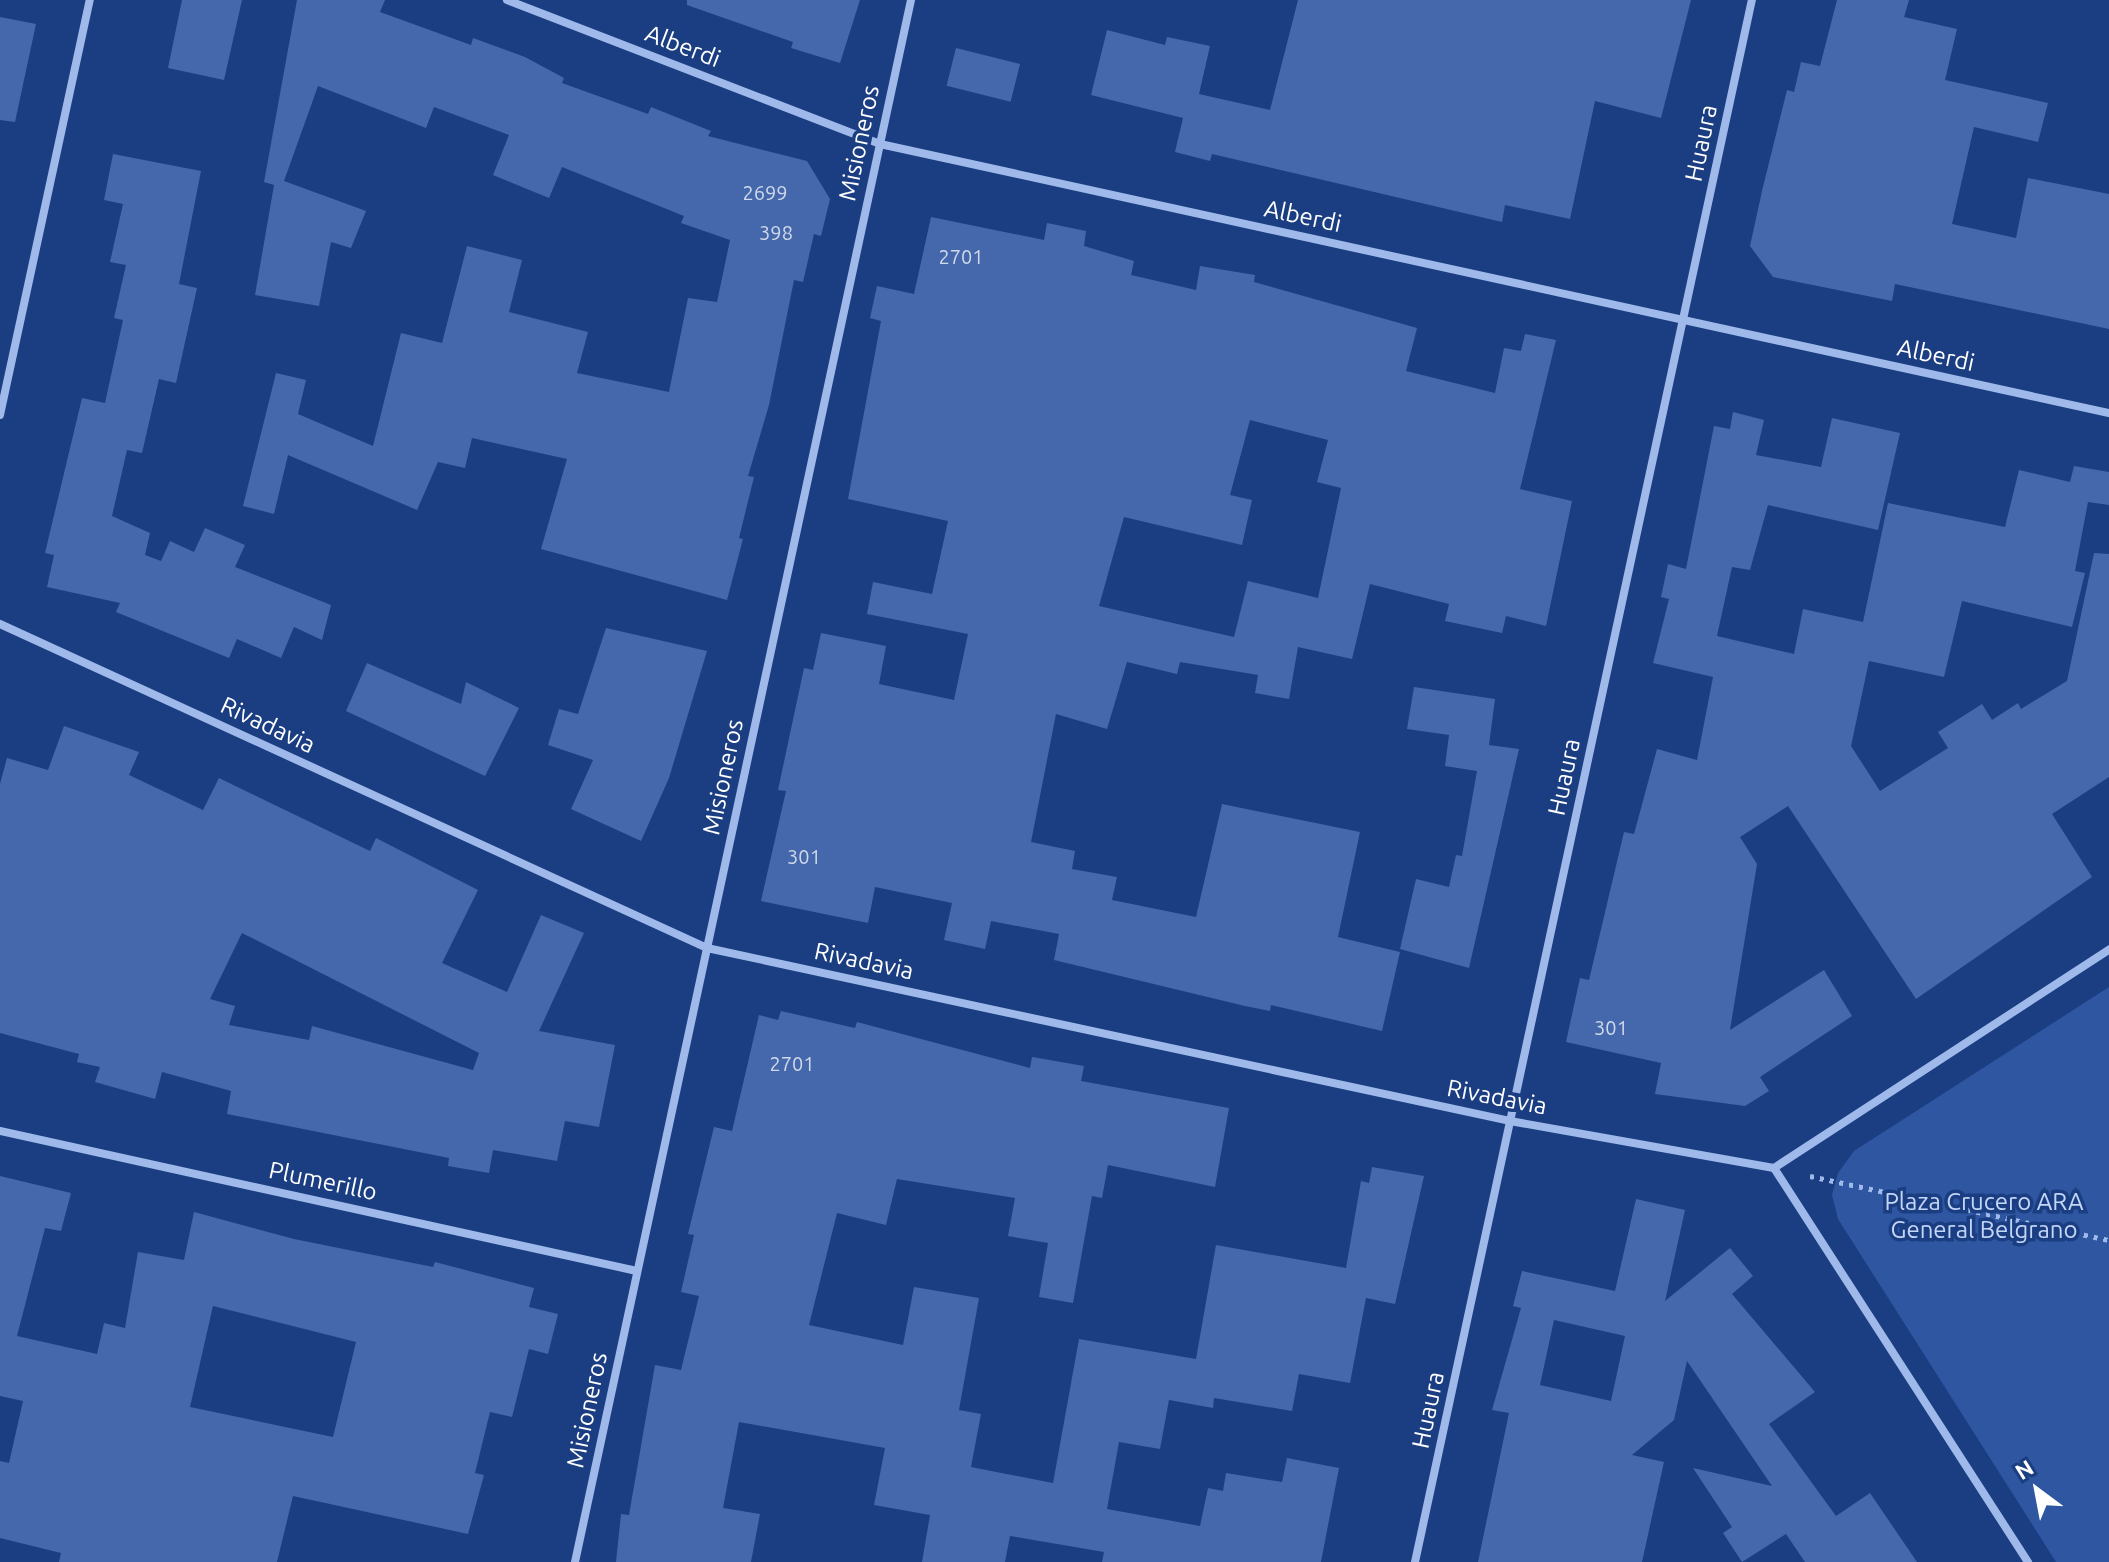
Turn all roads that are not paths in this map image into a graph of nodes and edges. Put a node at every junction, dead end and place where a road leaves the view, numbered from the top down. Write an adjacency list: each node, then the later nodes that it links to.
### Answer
1 (90, 0): 8 (street)
2 (507, 0): 5 (street, Alberdi)
3 (911, 0): 5 (street, Misioneros)
4 (1752, 0): 6 (street, Huaura)
5 (880, 144): 6 (street, Alberdi); 10 (street, Misioneros)
6 (1683, 320): 7 (street, Alberdi); 12 (street, Huaura)
7 (2109, 413)
8 (0, 415)
9 (0, 624): 10 (street, Rivadavia)
10 (707, 948): 12 (street, Rivadavia); 15 (street, Misioneros)
11 (2109, 950): 14 (street)
12 (1510, 1121): 14 (street, Rivadavia); 17 (street, Huaura)
13 (0, 1131): 15 (street, Plumerillo)
14 (1774, 1168): 18 (street)
15 (637, 1271): 16 (street, Misioneros)
16 (575, 1562)
17 (1415, 1562)
18 (2028, 1562)

